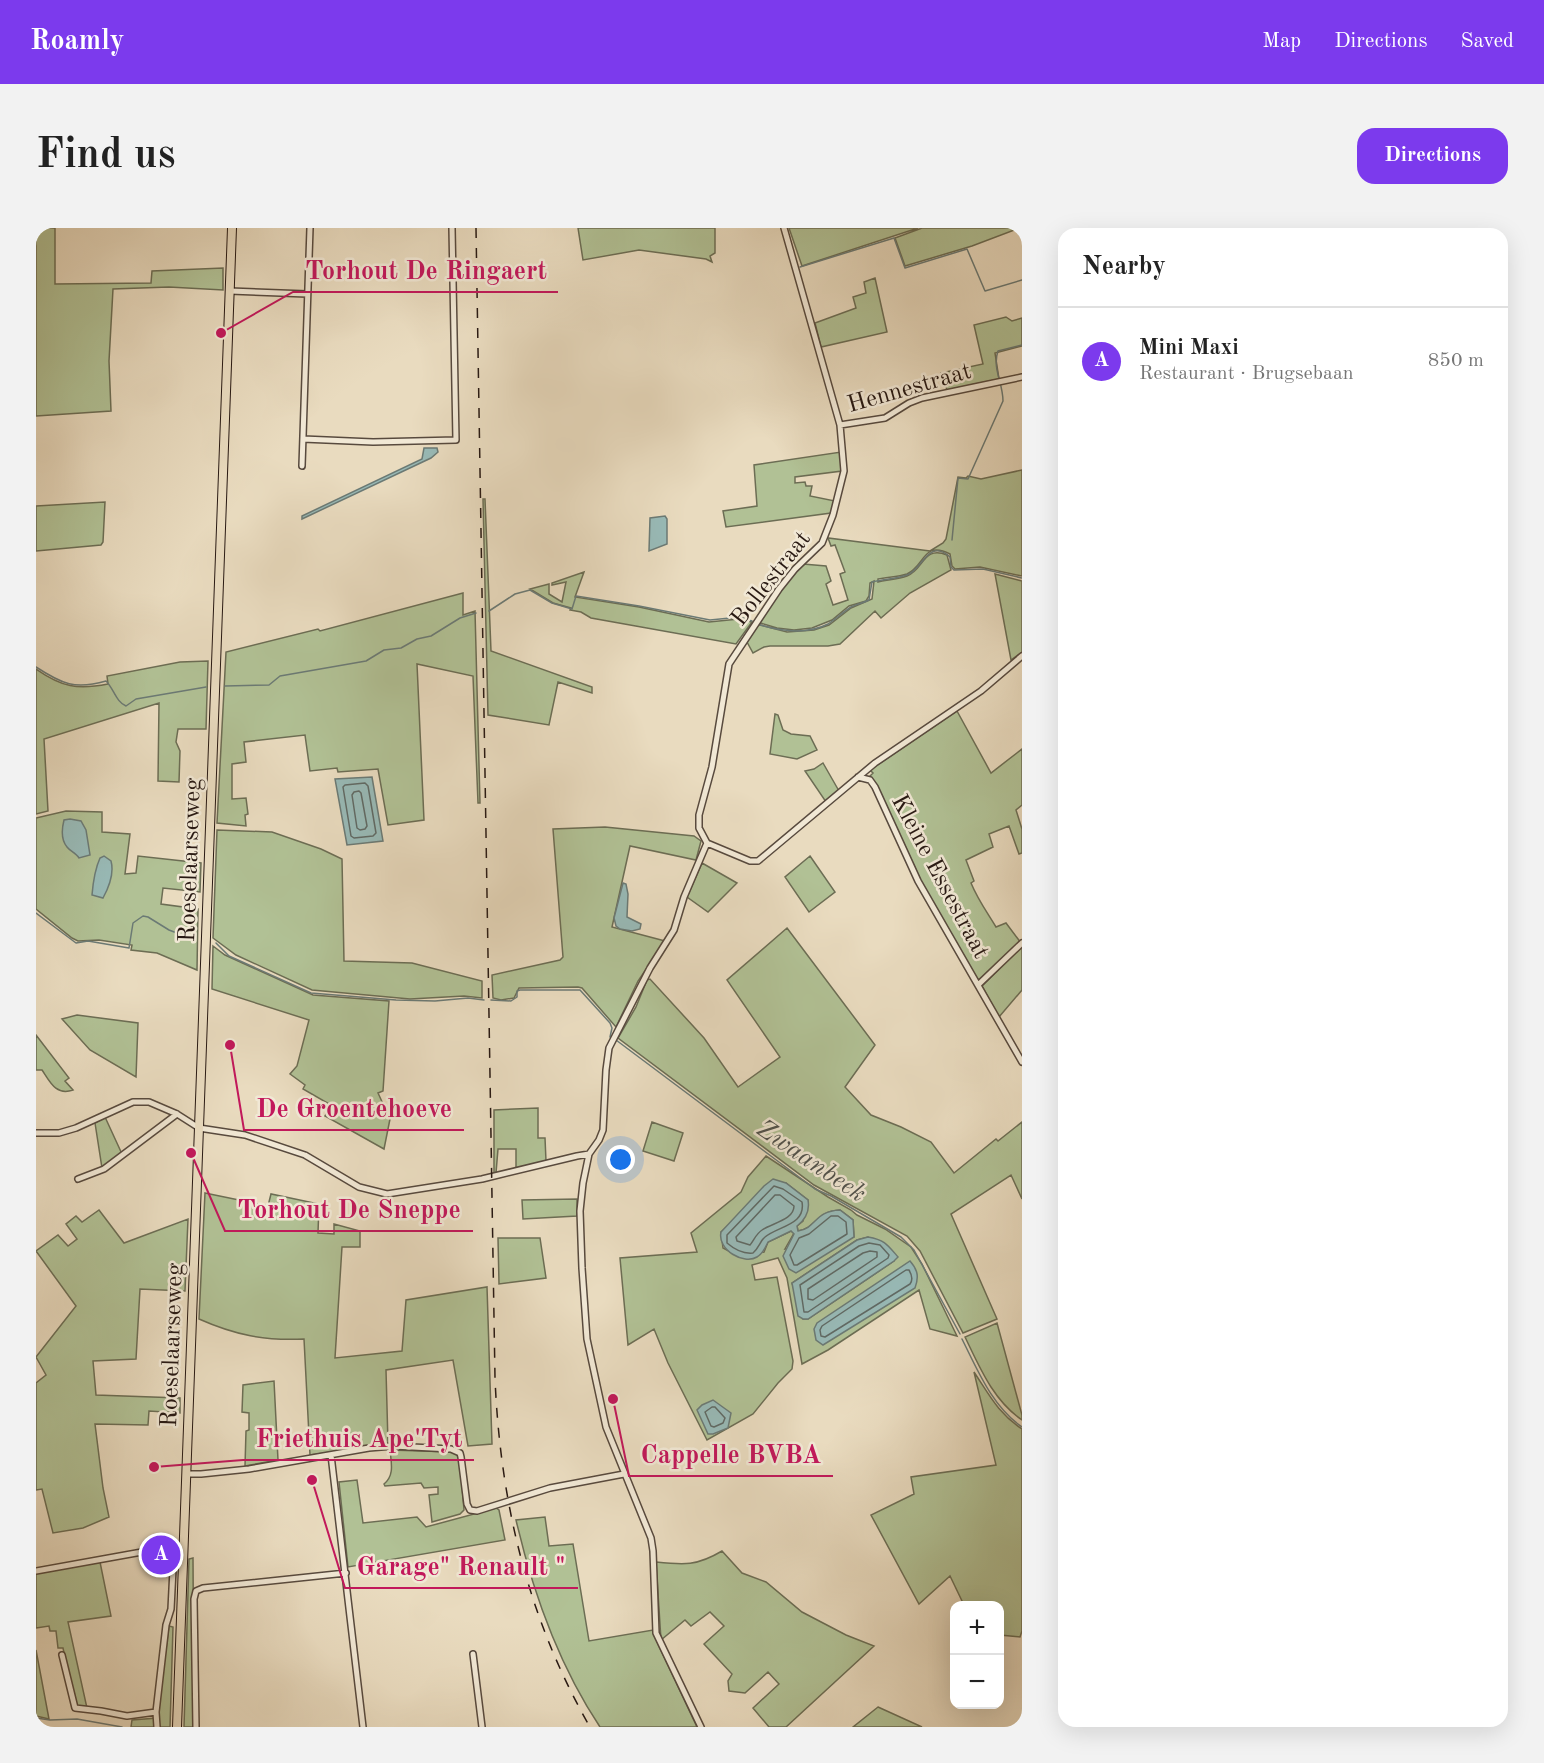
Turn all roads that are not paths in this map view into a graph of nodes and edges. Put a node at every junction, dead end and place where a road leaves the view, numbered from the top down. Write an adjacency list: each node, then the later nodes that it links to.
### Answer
1 (232, 228): 7 (main road, Roeselaarseweg)
2 (310, 228): 8 (street)
3 (452, 228): 11 (street)
4 (784, 228): 10 (street, Bollestraat)
5 (1018, 228): 6 (street)
6 (1022, 233)
7 (230, 291): 8 (street); 20 (main road, Roeselaarseweg)
8 (307, 294): 11 (street)
9 (1022, 376): 10 (street, Hennestraat)
10 (840, 425): 15 (street, Bollestraat)
11 (303, 440): 12 (street)
12 (302, 466)
13 (1022, 656): 14 (street)
14 (858, 777): 15 (street); 17 (street, Kleine Essestraat)
15 (707, 843): 22 (street)
16 (1022, 943): 17 (street)
17 (978, 985): 18 (street, Kleine Essestraat)
18 (1022, 1062)
19 (177, 1114): 20 (street); 21 (street); 23 (street)
20 (199, 1128): 22 (street); 25 (main road, Roeselaarseweg)
21 (36, 1133)
22 (589, 1154): 26 (street)
23 (78, 1179)
24 (331, 1455): 25 (street); 26 (street); 30 (street)
25 (186, 1474): 28 (main road, Roeselaarseweg)
26 (624, 1474): 39 (street)
27 (174, 1549): 28 (street); 29 (street); 33 (street)
28 (183, 1550): 35 (main road, Roeselaarseweg)
29 (36, 1571)
30 (345, 1573): 36 (street); 37 (street)
31 (473, 1654): 38 (street)
32 (62, 1655): 33 (street)
33 (156, 1712): 34 (street)
34 (157, 1727)
35 (177, 1727)
36 (196, 1727)
37 (363, 1727)
38 (482, 1727)
39 (701, 1727)

